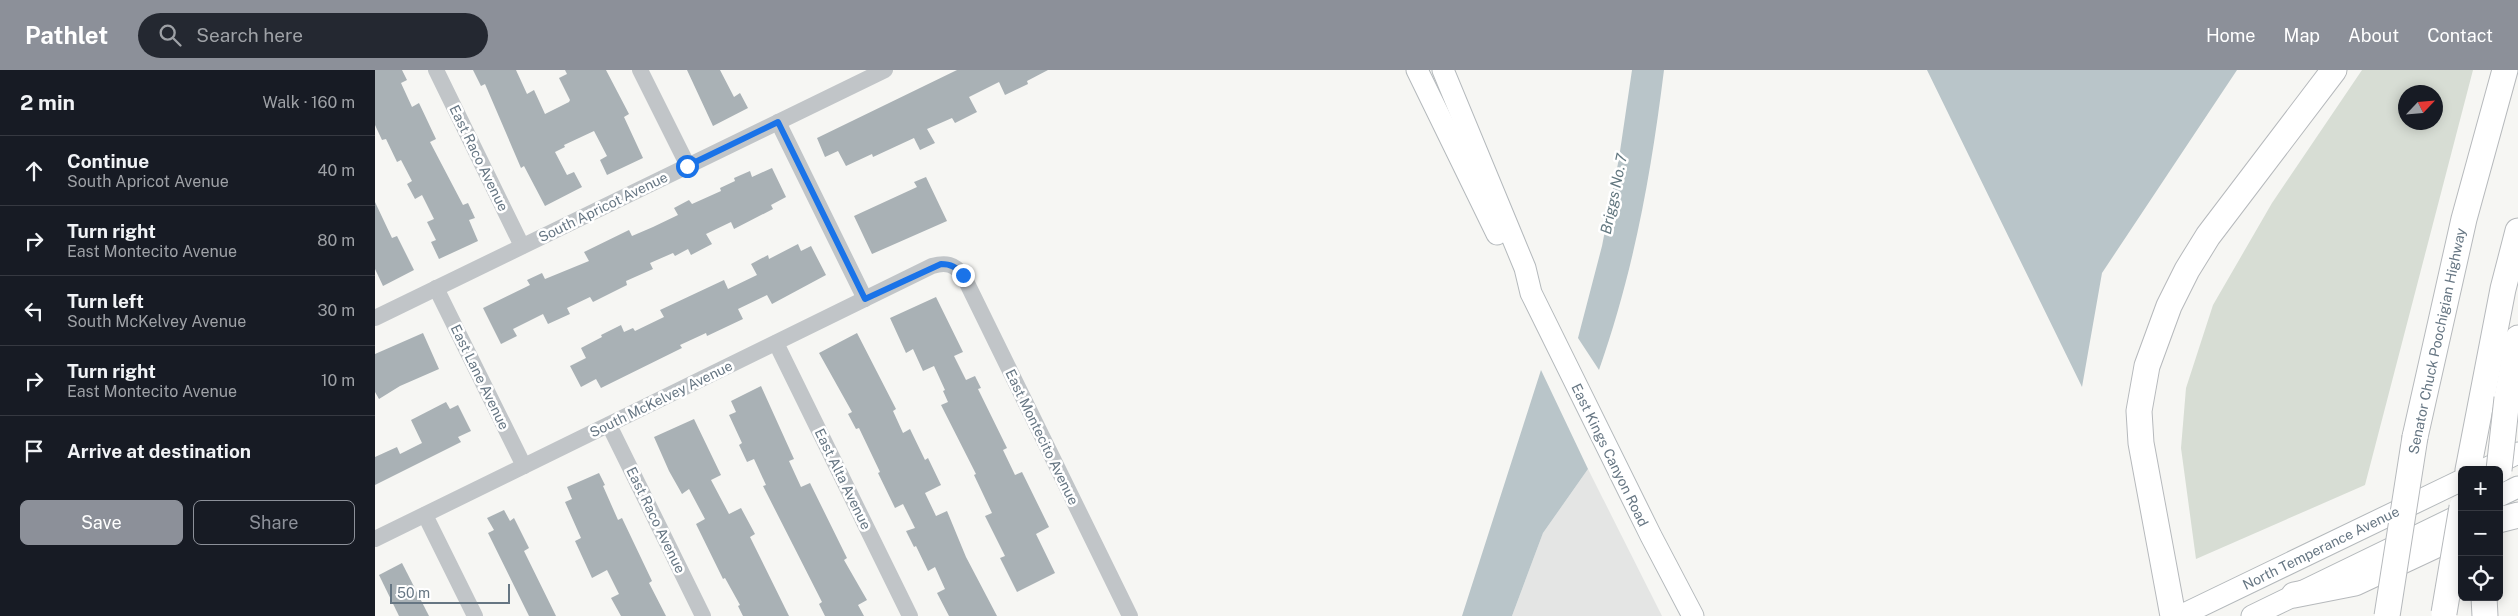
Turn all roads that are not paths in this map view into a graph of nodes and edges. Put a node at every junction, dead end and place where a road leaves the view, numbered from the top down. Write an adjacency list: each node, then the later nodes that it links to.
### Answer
1 (437, 70): 12 (street, East Raco Avenue)
2 (640, 70): 10 (street)
3 (885, 70): 8 (street, South Apricot Avenue)
4 (1417, 70): 15 (main road, East Kings Canyon Road)
5 (1443, 70): 15 (main road, East Kings Canyon Road)
6 (2334, 70): 44 (highway)
7 (2505, 70): 47 (highway, Senator Chuck Poochigian Highway, bridge)
8 (851, 77): 9 (street, South Apricot Avenue)
9 (778, 122): 10 (street, South Apricot Avenue); 16 (street)
10 (687, 166): 12 (street, South Apricot Avenue)
11 (2518, 231): 23 (highway)
12 (522, 246): 14 (street, South Apricot Avenue)
13 (949, 264): 16 (street, South McKelvey Avenue); 42 (street, East Montecito Avenue)
14 (436, 288): 17 (street, South Apricot Avenue); 22 (street, East Lane Avenue)
15 (1531, 293): 43 (main road, East Kings Canyon Road)
16 (865, 299): 19 (street, South McKelvey Avenue)
17 (375, 318)
18 (2518, 338): 25 (highway, bridge)
19 (776, 343): 20 (street, South McKelvey Avenue); 41 (street, East Alta Avenue)
20 (609, 425): 22 (street, South McKelvey Avenue); 40 (street, East Raco Avenue)
21 (2518, 453): 24 (main road)
22 (524, 466): 30 (street, South McKelvey Avenue)
23 (2469, 466)
24 (2491, 466)
25 (2499, 466)
26 (2458, 482): 45 (main road, North Temperance Avenue)
27 (2518, 487): 28 (main road)
28 (2503, 494)
29 (2461, 511): 38 (highway, bridge)
30 (425, 515): 35 (street, South McKelvey Avenue); 39 (street)
31 (2518, 515): 33 (highway)
32 (2458, 516): 36 (main road)
33 (2503, 519)
34 (2458, 535): 36 (highway)
35 (375, 539)
36 (2293, 595): 46 (main road)
37 (2484, 601): 48 (highway)
38 (2444, 614)
39 (475, 616)
40 (703, 616)
41 (910, 616)
42 (1130, 616)
43 (1693, 616)
44 (2173, 616)
45 (2180, 616)
46 (2252, 616)
47 (2387, 616)
48 (2485, 616)

